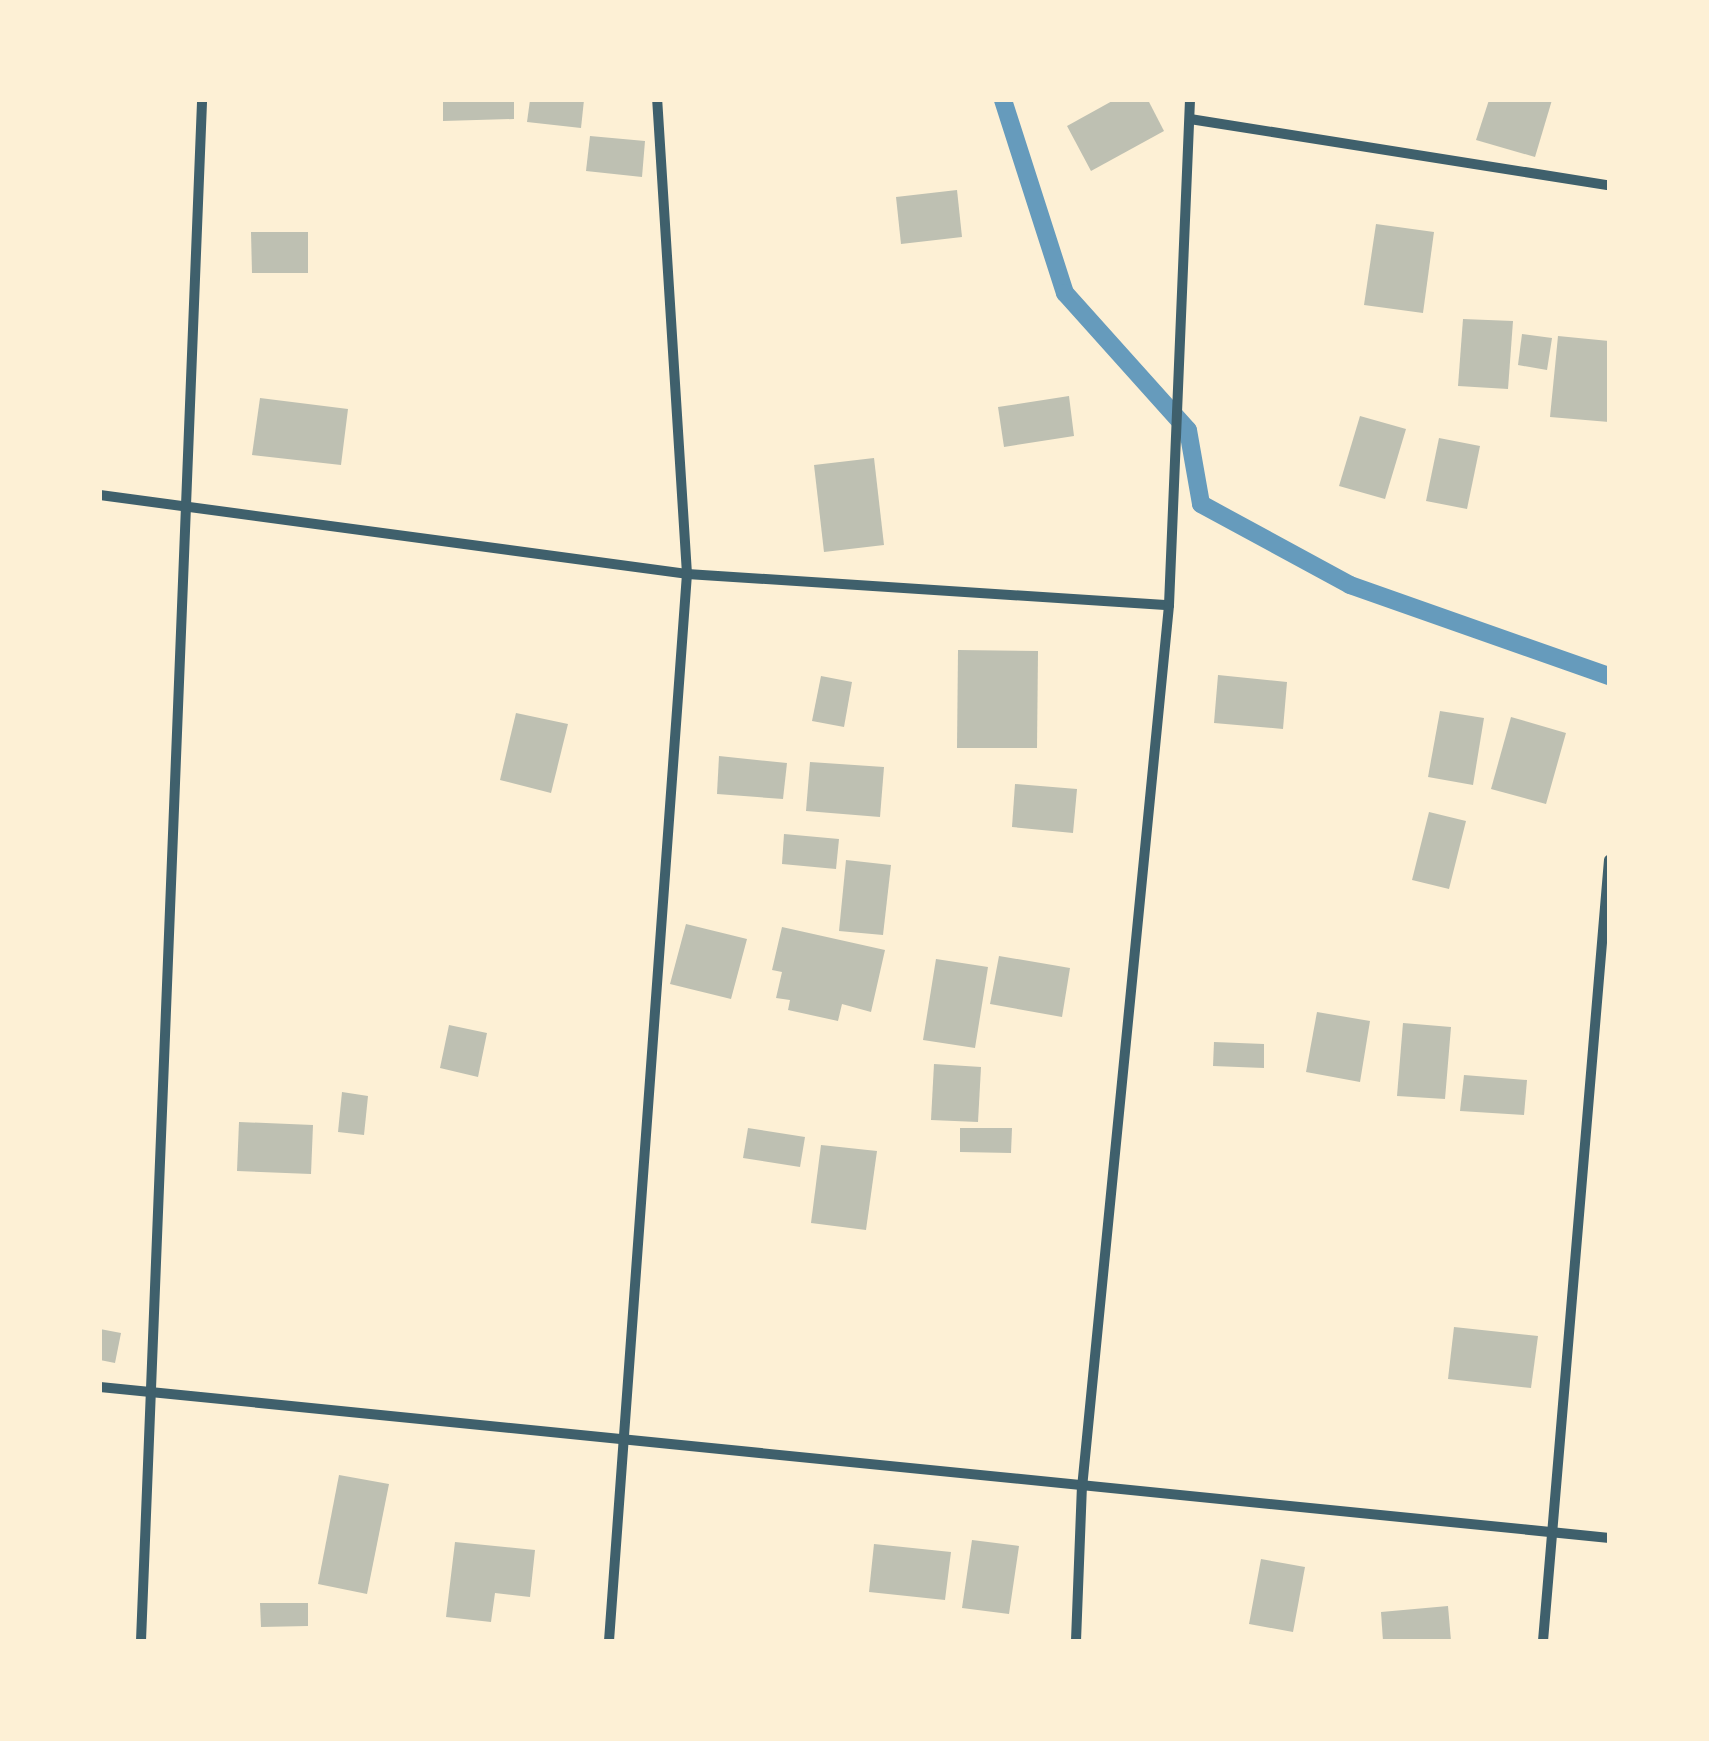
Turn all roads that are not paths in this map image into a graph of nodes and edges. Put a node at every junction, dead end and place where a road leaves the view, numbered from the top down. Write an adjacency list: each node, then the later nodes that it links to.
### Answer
1 (202, 100): 7 (street)
2 (656, 100): 8 (street)
3 (1190, 100): 4 (street)
4 (1190, 119): 5 (street); 9 (street)
5 (1609, 185)
6 (100, 495): 7 (street)
7 (185, 508): 8 (street); 12 (street)
8 (687, 574): 9 (street); 13 (street)
9 (1169, 605): 14 (street)
10 (1609, 860): 15 (street)
11 (100, 1387): 12 (street)
12 (144, 1393): 13 (street); 17 (street)
13 (617, 1438): 14 (street); 18 (street)
14 (1082, 1488): 15 (street); 19 (street)
15 (1550, 1531): 16 (street); 20 (street)
16 (1609, 1538)
17 (142, 1641)
18 (609, 1641)
19 (1076, 1641)
20 (1543, 1641)

